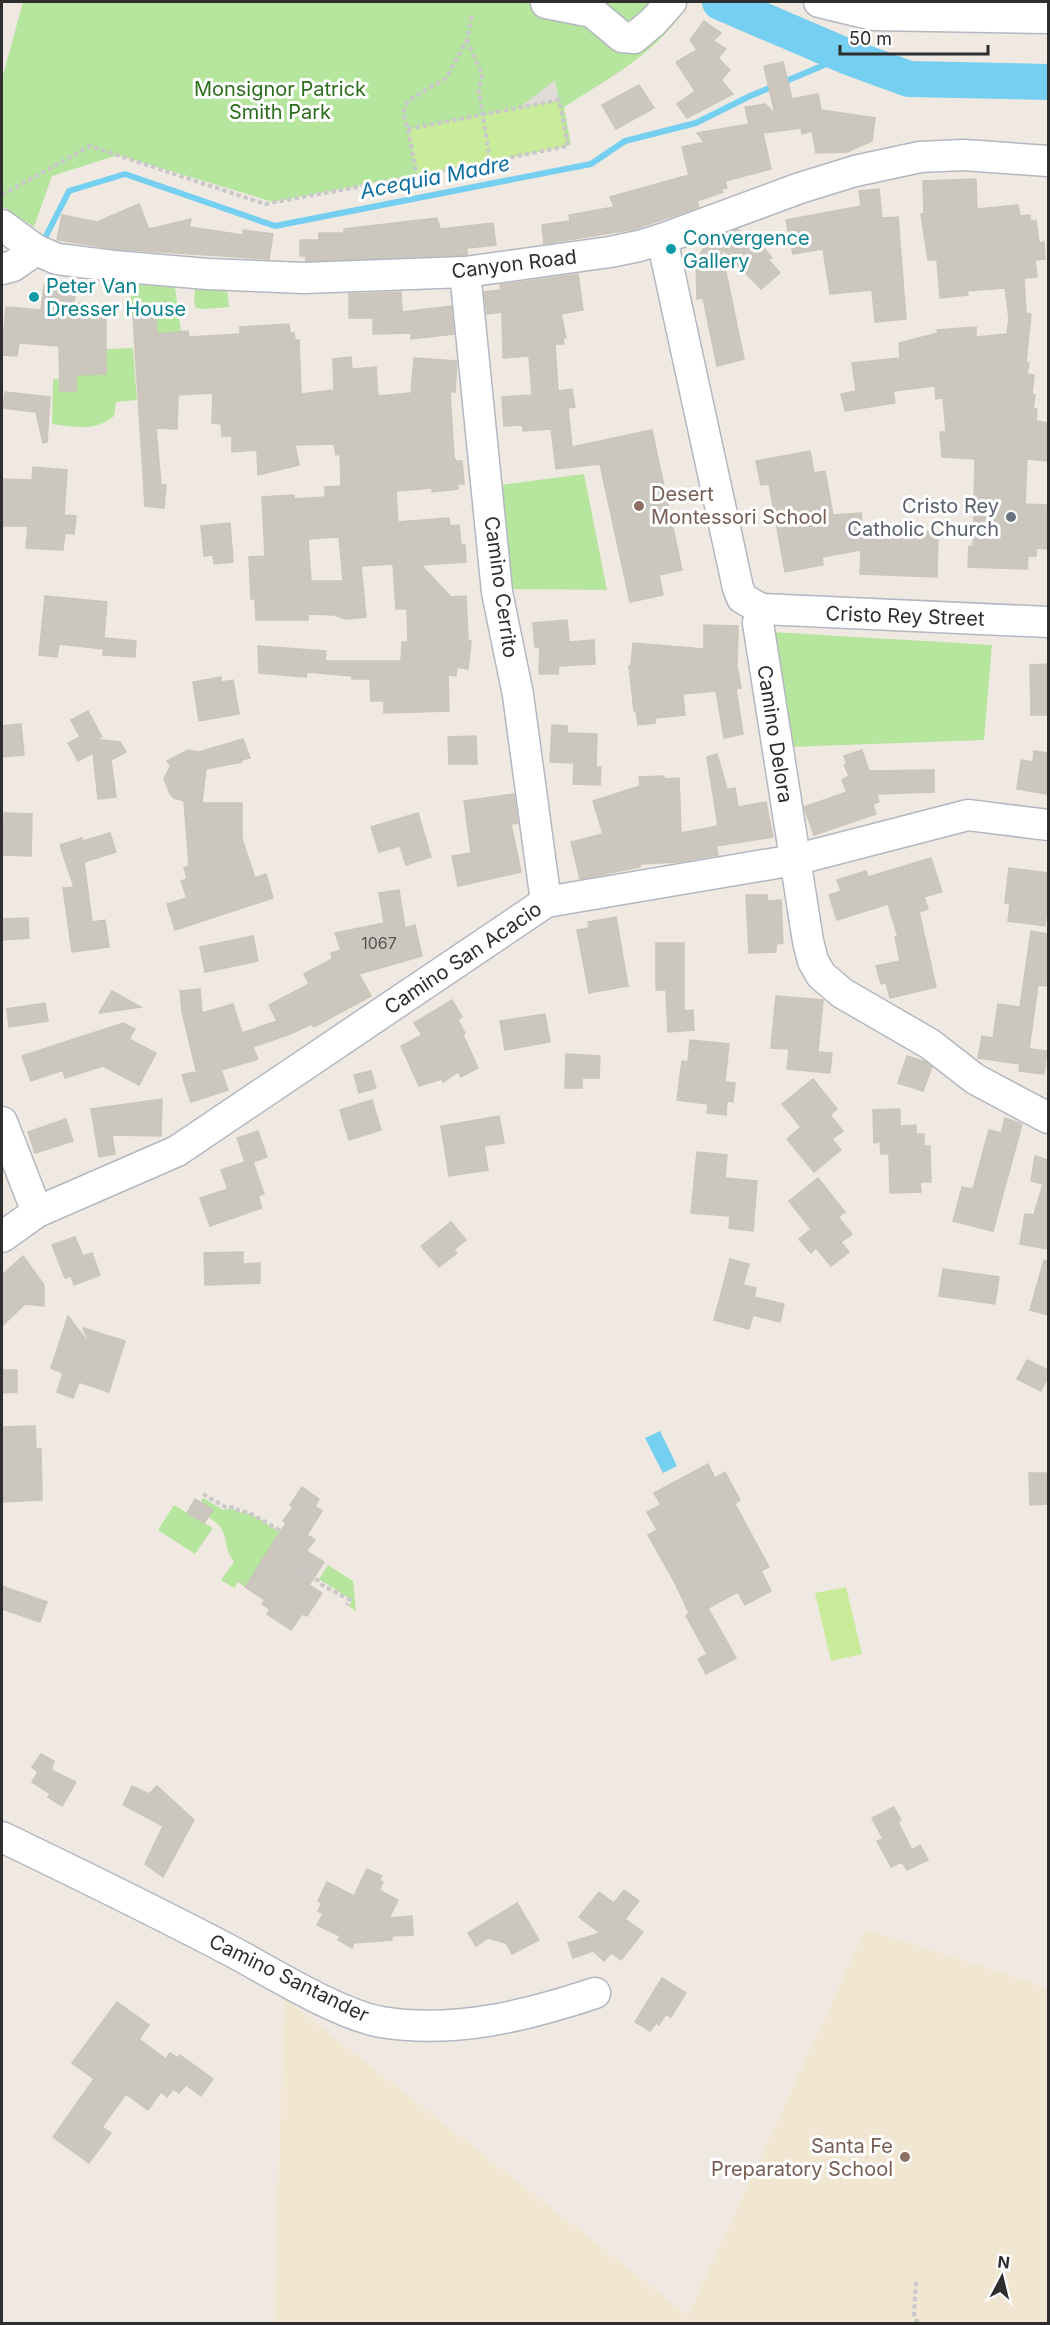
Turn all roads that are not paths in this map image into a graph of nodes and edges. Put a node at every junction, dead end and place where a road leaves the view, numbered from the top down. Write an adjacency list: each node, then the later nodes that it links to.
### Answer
1 (671, 2): 3 (street)
2 (819, 2): 4 (street)
3 (546, 3)
4 (1048, 18)
5 (1040, 162): 7 (street, Canyon Road)
6 (2, 225): 8 (street, Canyon Road)
7 (662, 239): 10 (street, Canyon Road); 11 (street)
8 (36, 250): 9 (street); 10 (street, Canyon Road)
9 (2, 269)
10 (465, 272): 15 (street, Camino Cerrito)
11 (761, 609): 12 (street, Cristo Rey Street); 14 (street, Camino Delora)
12 (1048, 622)
13 (1048, 825): 14 (street, Camino San Acacio)
14 (795, 860): 15 (street, Camino San Acacio); 16 (street, Camino Delora)
15 (546, 902): 18 (street, Camino San Acacio)
16 (1048, 1118)
17 (2, 1122): 18 (street)
18 (37, 1212): 19 (street, Camino San Acacio)
19 (2, 1238)
20 (2, 1837): 21 (street, Camino Santander)
21 (595, 1993)

